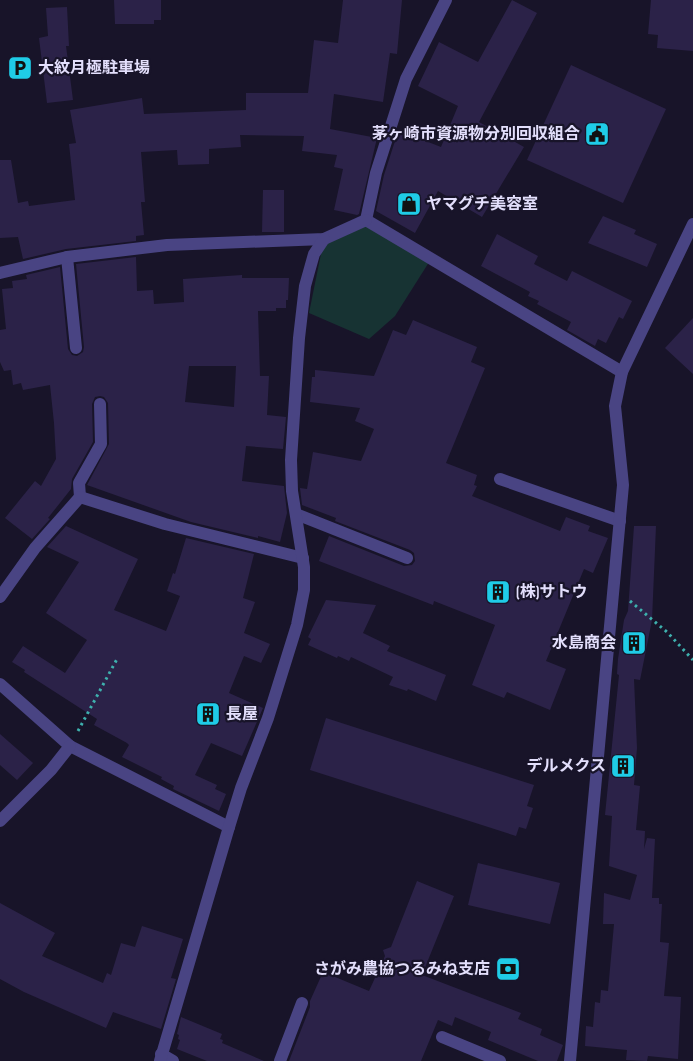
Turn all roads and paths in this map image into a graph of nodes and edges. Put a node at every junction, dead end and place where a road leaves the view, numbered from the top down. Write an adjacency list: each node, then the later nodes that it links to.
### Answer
1 (446, 0): 2 (street)
2 (366, 220): 4 (street); 8 (street)
3 (693, 224): 8 (street)
4 (324, 239): 5 (street); 12 (street)
5 (67, 257): 6 (street); 7 (street)
6 (0, 273)
7 (76, 348)
8 (622, 372): 13 (street)
9 (100, 404): 11 (street)
10 (500, 479): 13 (street)
11 (80, 497): 14 (street); 17 (street)
12 (296, 514): 14 (street); 15 (street)
13 (620, 521): 16 (street)
14 (303, 558): 23 (street)
15 (407, 558)
16 (615, 587): 19 (path); 30 (street)
17 (0, 597)
18 (117, 659): 21 (path)
19 (693, 660)
20 (0, 684): 21 (street)
21 (70, 746): 22 (street); 23 (street)
22 (0, 821)
23 (229, 827): 26 (street)
24 (302, 1003): 28 (street)
25 (442, 1037): 29 (street)
26 (160, 1057): 27 (street)
27 (173, 1061)
28 (280, 1061)
29 (500, 1061)
30 (570, 1061)

